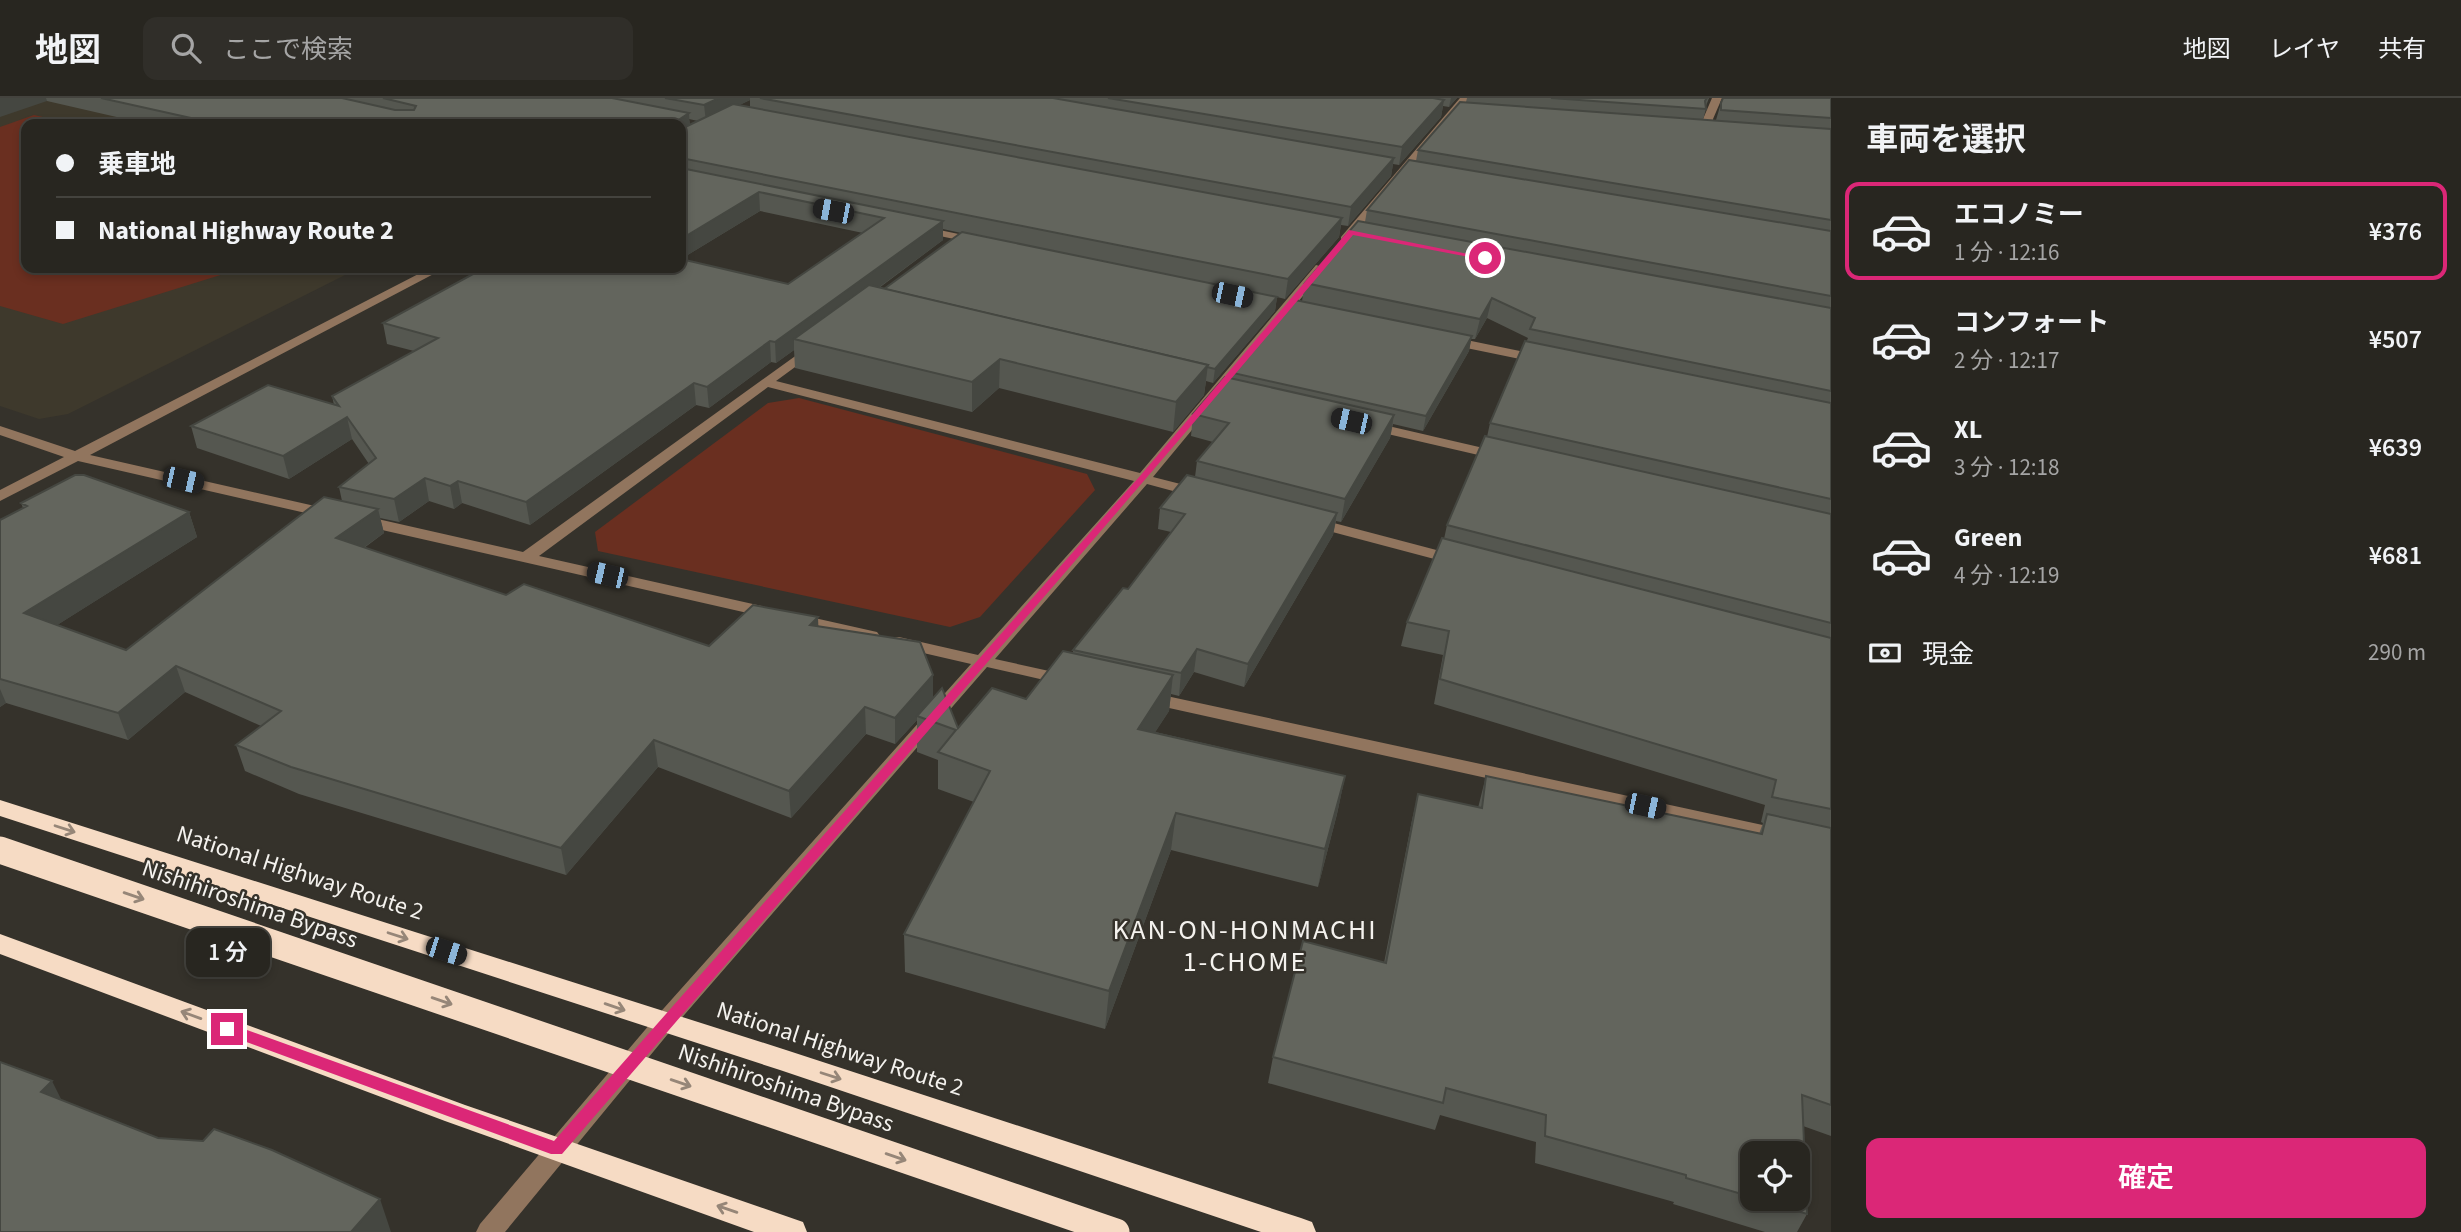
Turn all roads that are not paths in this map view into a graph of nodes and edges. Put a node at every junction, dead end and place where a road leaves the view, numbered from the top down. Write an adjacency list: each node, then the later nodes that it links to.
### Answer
1 (1465, 98): 19 (street)
2 (1717, 98): 4 (street)
3 (1696, 132): 4 (street)
4 (1710, 133): 5 (street)
5 (1723, 134)
6 (906, 227): 7 (street)
7 (960, 237): 8 (street); 9 (street)
8 (987, 243)
9 (939, 253)
10 (429, 273): 17 (street)
11 (827, 337): 14 (street)
12 (1436, 338): 13 (street)
13 (1559, 363)
14 (765, 382): 19 (street); 23 (street)
15 (1354, 422): 18 (street)
16 (0, 430): 17 (street)
17 (75, 456): 20 (street); 23 (street)
18 (1518, 460)
19 (1144, 478): 21 (street); 25 (street)
20 (0, 496)
21 (1211, 496)
22 (1292, 517): 24 (street)
23 (527, 557): 25 (street)
24 (1467, 563)
25 (981, 661): 26 (street); 32 (street)
26 (1089, 685)
27 (1129, 693): 29 (street)
28 (0, 808): 32 (highway, National Highway Route 2, one-way to 32)
29 (1804, 841)
30 (0, 850): 36 (highway, Nishihiroshima Bypass, one-way to 36, bridge)
31 (0, 944): 33 (highway, one-way to 31)
32 (664, 1023): 33 (street); 37 (highway, National Highway Route 2, one-way to 37)
33 (556, 1149): 34 (street); 35 (highway, one-way to 33)
34 (489, 1232)
35 (792, 1232)
36 (1115, 1232)
37 (1301, 1232)

